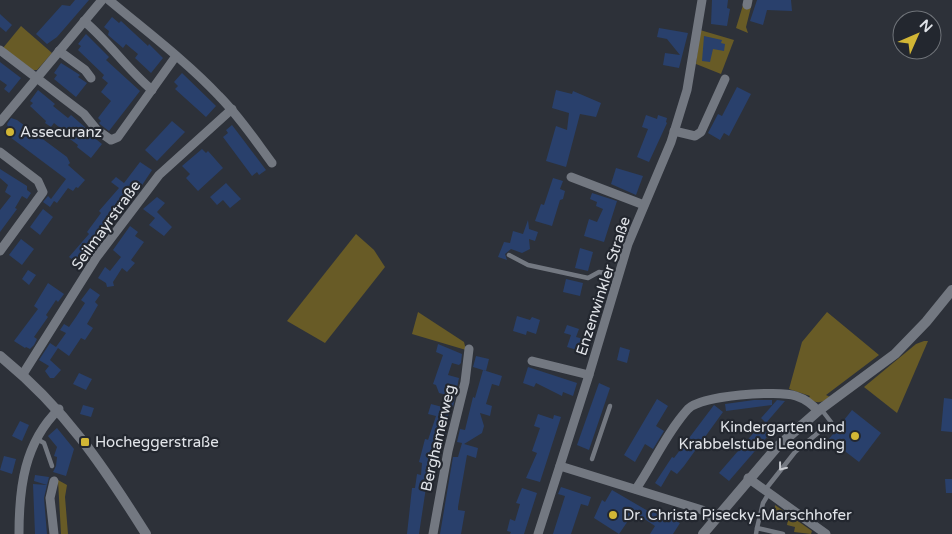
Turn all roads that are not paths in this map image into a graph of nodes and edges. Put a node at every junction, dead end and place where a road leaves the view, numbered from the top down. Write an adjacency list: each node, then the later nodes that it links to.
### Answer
1 (102, 0): 4 (street)
2 (109, 0): 7 (street)
3 (702, 0): 14 (street, Enzenwinkler Straße)
4 (84, 21): 6 (street); 11 (street)
5 (0, 50): 8 (street)
6 (59, 51): 8 (street); 9 (street)
7 (176, 56): 11 (street); 12 (street)
8 (36, 78): 11 (street); 13 (street)
9 (91, 78)
10 (724, 79): 14 (street)
11 (152, 90)
12 (232, 109): 16 (street); 26 (street, Seilmayrstraße)
13 (0, 122)
14 (674, 131): 18 (street, Enzenwinkler Straße)
15 (0, 152): 19 (street)
16 (272, 162)
17 (571, 177): 18 (street, Enzenwinkler Straße)
18 (644, 205): 21 (street, Enzenwinkler Straße)
19 (0, 251)
20 (509, 255): 21 (lane)
21 (618, 275): 27 (street, Enzenwinkler Straße)
22 (952, 290): 30 (street)
23 (469, 349): 44 (street, Berghamerweg)
24 (0, 356): 26 (street)
25 (532, 361): 27 (street, Enzenwinkler Straße)
26 (22, 374): 29 (street)
27 (589, 375): 34 (street, Enzenwinkler Straße)
28 (610, 406): 32 (lane)
29 (59, 409): 31 (street); 43 (street)
30 (819, 410): 35 (street); 37 (street); 38 (lane, one-way to 38)
31 (37, 439): 33 (lane); 41 (street)
32 (592, 459)
33 (52, 466)
34 (560, 466): 37 (street); 45 (street, Enzenwinkler Straße)
35 (748, 478): 38 (street); 39 (street)
36 (54, 481): 42 (street)
37 (636, 490): 39 (street)
38 (767, 492): 40 (lane); 49 (street)
39 (715, 520): 46 (street)
40 (757, 528): 47 (lane); 48 (lane)
41 (19, 534)
42 (54, 534)
43 (146, 534)
44 (433, 534)
45 (538, 534)
46 (703, 534)
47 (756, 534)
48 (783, 534)
49 (826, 534)

